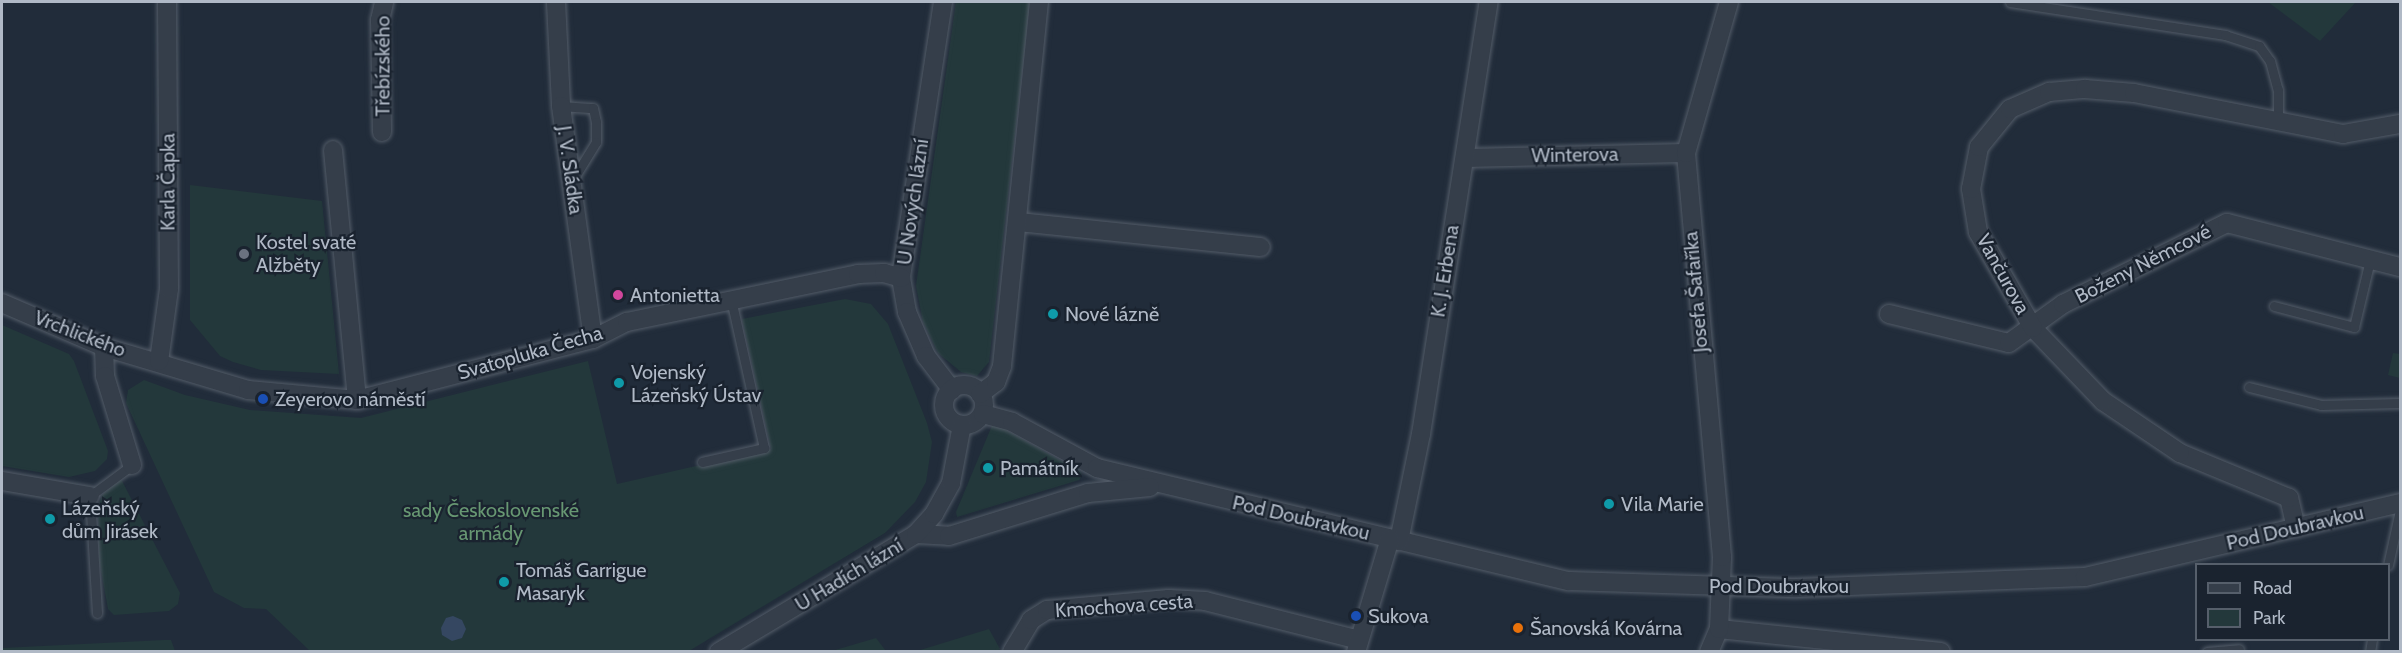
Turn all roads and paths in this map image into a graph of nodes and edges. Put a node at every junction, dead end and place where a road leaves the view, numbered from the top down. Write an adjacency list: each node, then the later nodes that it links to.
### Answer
1 (167, 2): 29 (street, Karla Čapka)
2 (384, 2): 12 (street, Třebízského)
3 (556, 2): 9 (street, J. V. Sládka)
4 (943, 2): 21 (street, U Nových lázní)
5 (1039, 2): 17 (street)
6 (1489, 2): 15 (street, K. J. Erbena)
7 (1729, 2): 14 (street, Josefa Šafaříka)
8 (2010, 2): 10 (lane)
9 (561, 106): 16 (street, J. V. Sládka); 16 (lane)
10 (2278, 121): 11 (street, Vančurova); 26 (street, Vančurova)
11 (2400, 124)
12 (382, 132)
13 (333, 150): 33 (street)
14 (1686, 153): 15 (street, Winterova); 48 (street, Josefa Šafaříka)
15 (1465, 158): 46 (street, K. J. Erbena)
16 (572, 181): 27 (street, J. V. Sládka)
17 (1018, 222): 18 (street); 32 (street)
18 (1261, 247)
19 (2370, 260): 20 (street, Boženy Němcové); 24 (lane); 26 (street, Boženy Němcové)
20 (2400, 267)
21 (902, 278): 22 (street, Svatopluka Čecha); 31 (street, U Nových lázní)
22 (731, 299): 27 (street, Svatopluka Čecha); 37 (lane)
23 (2, 303): 28 (street, Vrchlického)
24 (2274, 306)
25 (1889, 314): 26 (street, Boženy Němcové)
26 (2032, 328): 44 (street, Vančurova)
27 (593, 339): 33 (street, Svatopluka Čecha)
28 (104, 347): 29 (street, Vrchlického); 38 (street)
29 (159, 361): 33 (street, Svatopluka Čecha)
30 (2249, 387): 34 (lane)
31 (952, 390): 32 (street); 36 (street)
32 (980, 393): 35 (street)
33 (357, 400)
34 (2400, 403)
35 (983, 414): 36 (street); 40 (street)
36 (962, 425): 45 (street)
37 (702, 462)
38 (132, 465): 41 (lane)
39 (2, 481): 41 (street)
40 (1160, 486): 45 (street, U Hadích lázní); 46 (street, Pod Doubravkou)
41 (90, 496): 49 (lane)
42 (2400, 503): 44 (street, Pod Doubravkou)
43 (2400, 510): 47 (lane)
44 (2296, 528): 48 (street, Pod Doubravkou)
45 (916, 534): 53 (street, U Hadích lázní)
46 (1394, 540): 48 (street, Pod Doubravkou); 51 (street, K. J. Erbena)
47 (2388, 563)
48 (1719, 587): 50 (street, Josefa Šafaříka)
49 (97, 613)
50 (1719, 629): 55 (street); 56 (street)
51 (1357, 646): 54 (street, Kmochova cesta)
52 (2239, 649): 57 (lane)
53 (719, 651)
54 (1012, 651)
55 (1710, 651)
56 (1941, 651)
57 (2207, 651)

